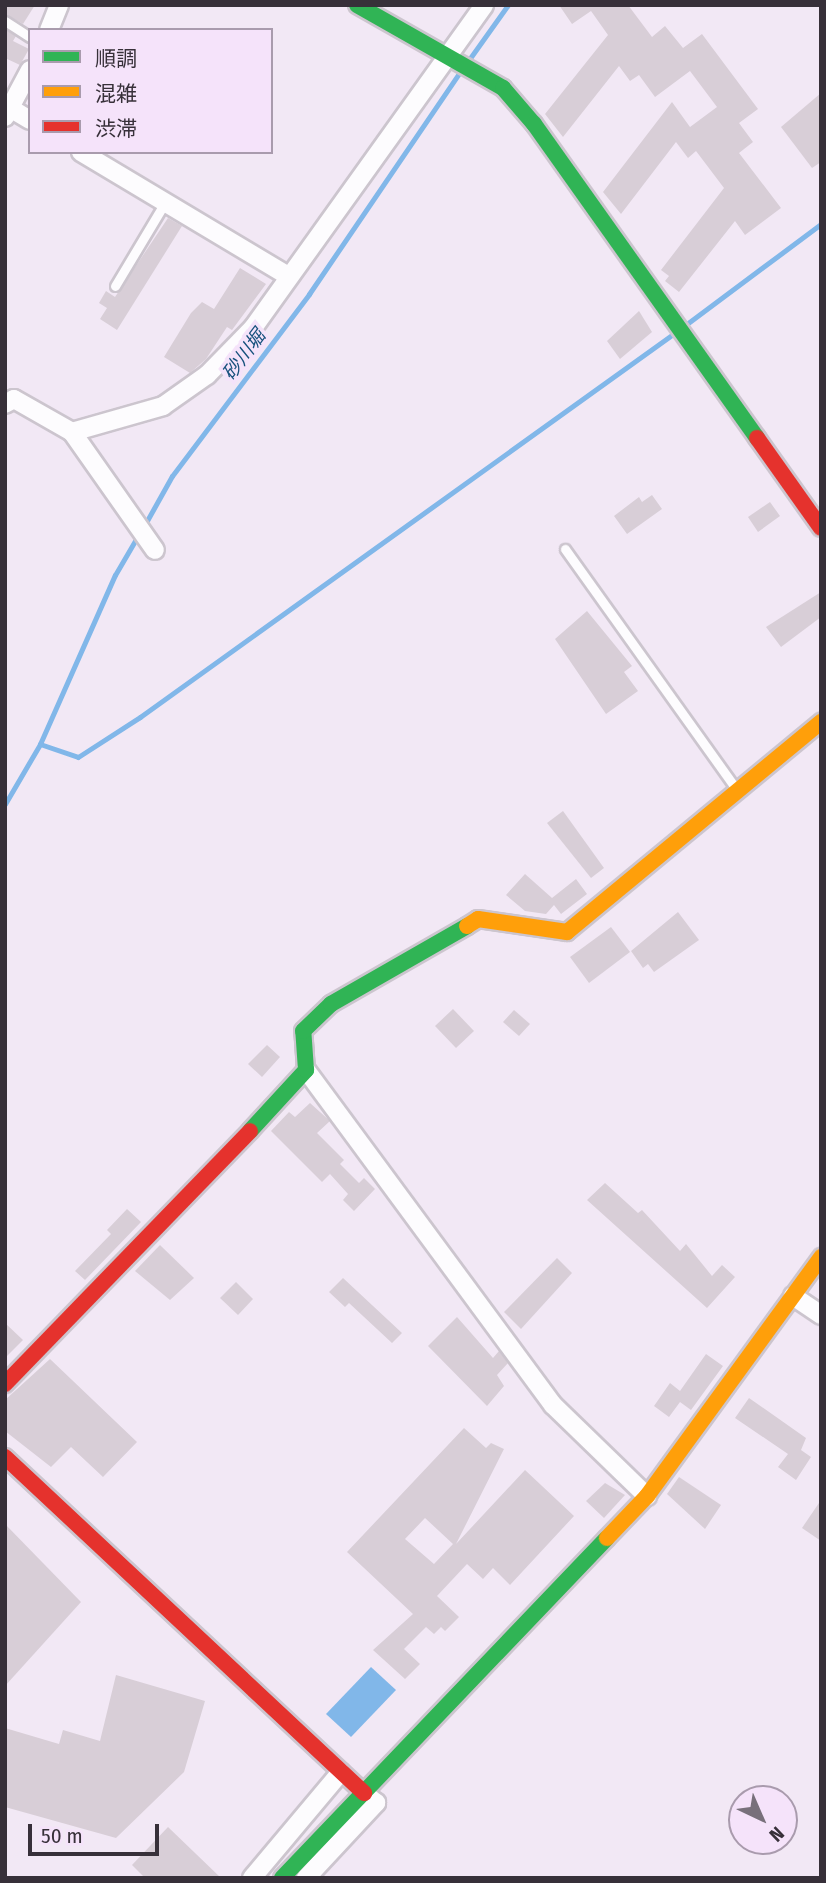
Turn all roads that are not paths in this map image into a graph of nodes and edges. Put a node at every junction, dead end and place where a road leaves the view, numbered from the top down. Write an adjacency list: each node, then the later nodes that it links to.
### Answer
1 (58, 5): 5 (street)
2 (357, 5): 7 (street)
3 (484, 5): 7 (street)
4 (5, 22): 6 (lane)
5 (50, 28)
6 (28, 36)
7 (443, 58): 13 (street); 17 (street)
8 (28, 74): 9 (street)
9 (8, 113): 10 (street)
10 (28, 119)
11 (84, 154): 12 (street)
12 (164, 204): 13 (street); 14 (lane)
13 (288, 276): 16 (street)
14 (115, 286)
15 (5, 404): 16 (street)
16 (72, 432): 19 (street)
17 (821, 528)
18 (565, 549): 21 (lane)
19 (155, 550)
20 (821, 722): 21 (street)
21 (739, 793): 22 (street)
22 (306, 1070): 26 (street); 28 (street)
23 (821, 1257): 24 (street)
24 (793, 1296): 25 (street); 28 (street)
25 (821, 1315)
26 (5, 1384)
27 (5, 1457): 29 (street)
28 (647, 1496): 30 (street)
29 (341, 1772): 30 (street); 31 (street)
30 (370, 1798): 32 (street); 33 (street)
31 (252, 1878)
32 (282, 1878)
33 (306, 1878)

